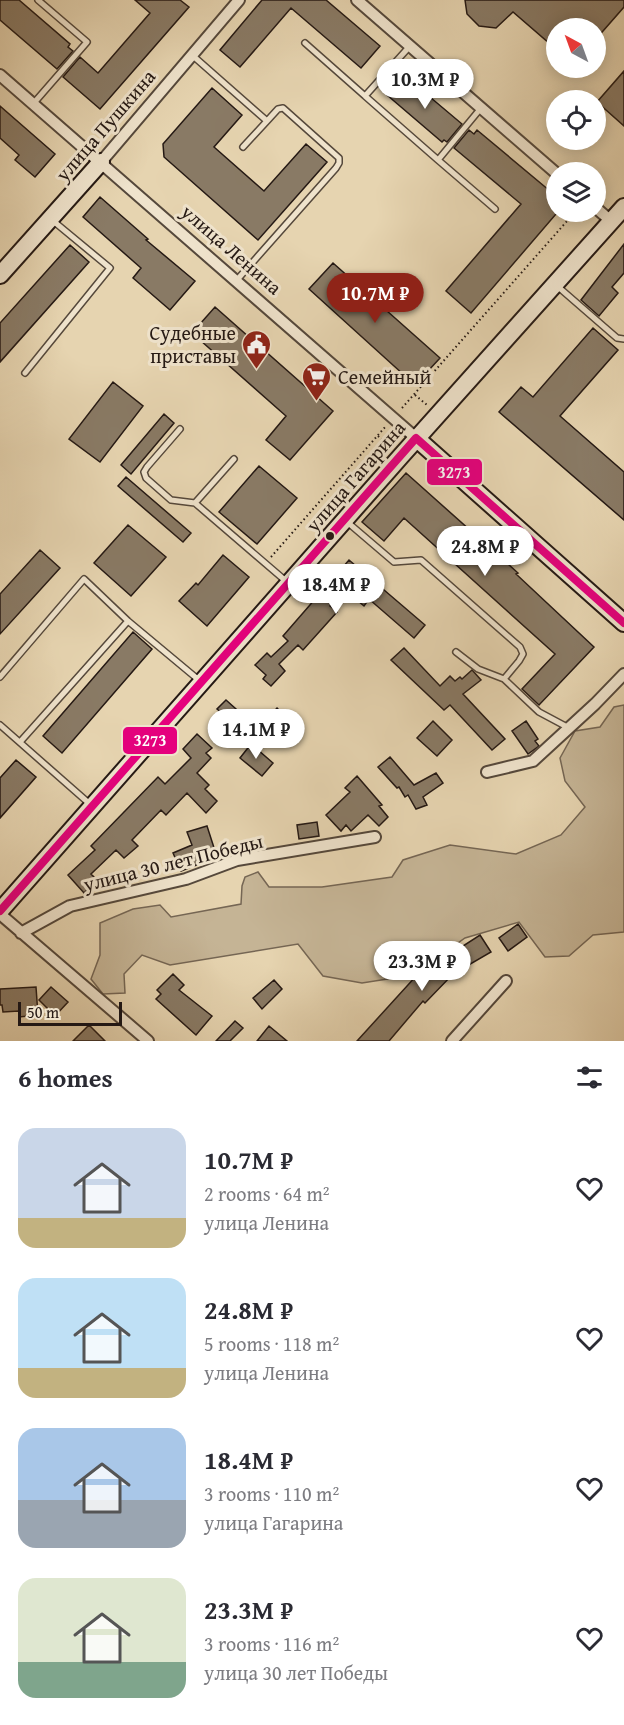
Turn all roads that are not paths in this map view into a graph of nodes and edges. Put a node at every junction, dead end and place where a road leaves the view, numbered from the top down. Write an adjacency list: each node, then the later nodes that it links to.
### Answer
1 (38, 0): 9 (lane)
2 (239, 0): 6 (street, улица Пушкина)
3 (357, 0): 5 (street)
4 (305, 43): 8 (lane)
5 (410, 46): 8 (lane); 10 (street)
6 (192, 55): 11 (lane); 14 (street, улица Пушкина)
7 (0, 75): 9 (street, улица Ленина)
8 (365, 96): 13 (lane)
9 (33, 104): 14 (street, улица Ленина)
10 (482, 107): 13 (lane); 15 (street)
11 (267, 121): 12 (lane); 22 (lane)
12 (243, 147)
13 (438, 160): 17 (lane)
14 (101, 162): 19 (street, улица Пушкина); 22 (street, улица Ленина)
15 (546, 164)
16 (624, 207): 20 (street, улица Гагарина)
17 (495, 209)
18 (606, 217): 20 (street)
19 (51, 219): 21 (street, улица Пушкина); 25 (lane)
20 (611, 221): 23 (street, улица Гагарина)
21 (0, 275)
22 (237, 281): 27 (street, улица Ленина)
23 (555, 284): 24 (lane); 27 (street, улица Гагарина)
24 (624, 339)
25 (25, 373)
26 (180, 429): 29 (lane)
27 (416, 438): 30 (street, улица Гагарина); 33 (street, улица Ленина)
28 (234, 459): 29 (lane)
29 (195, 503): 31 (lane)
30 (344, 520): 31 (street, улица Гагарина); 37 (lane)
31 (288, 583): 38 (street, улица Гагарина)
32 (128, 621): 36 (lane); 38 (lane); 41 (lane)
33 (624, 623)
34 (456, 652): 37 (lane)
35 (624, 674): 40 (street)
36 (0, 677)
37 (504, 679): 40 (lane)
38 (201, 682): 43 (street, улица Гагарина)
39 (0, 725): 41 (lane)
40 (569, 728): 42 (street)
41 (20, 742): 43 (lane)
42 (487, 772)
43 (92, 806): 45 (street, улица Гагарина)
44 (375, 837): 46 (street, улица 30 лет Победы)
45 (0, 912): 46 (street)
46 (21, 933): 48 (street)
47 (506, 981): 49 (street)
48 (148, 1041)
49 (452, 1041)

